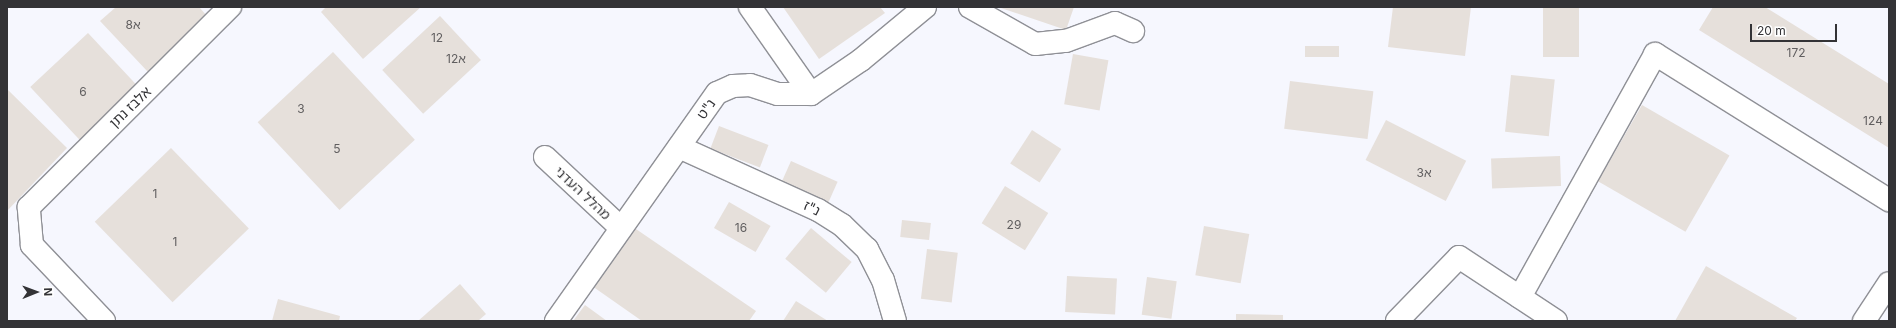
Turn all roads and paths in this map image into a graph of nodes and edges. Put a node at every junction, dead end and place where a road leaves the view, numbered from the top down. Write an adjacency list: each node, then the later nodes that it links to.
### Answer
1 (750, 7): 6 (street)
2 (924, 7): 6 (street)
3 (970, 7): 5 (street)
4 (230, 8): 13 (street, אלבז נתן)
5 (1133, 31)
6 (811, 94): 7 (street, נ"ט)
7 (679, 147): 10 (street, נ"ט); 15 (street, נ"ז)
8 (545, 157): 10 (street, מהלל העדני)
9 (1889, 200): 12 (street)
10 (621, 228): 14 (street, נ"ט)
11 (1889, 283): 18 (street)
12 (1520, 297): 16 (street); 17 (street)
13 (104, 321)
14 (556, 321)
15 (895, 321)
16 (1397, 321)
17 (1556, 321)
18 (1864, 321)

